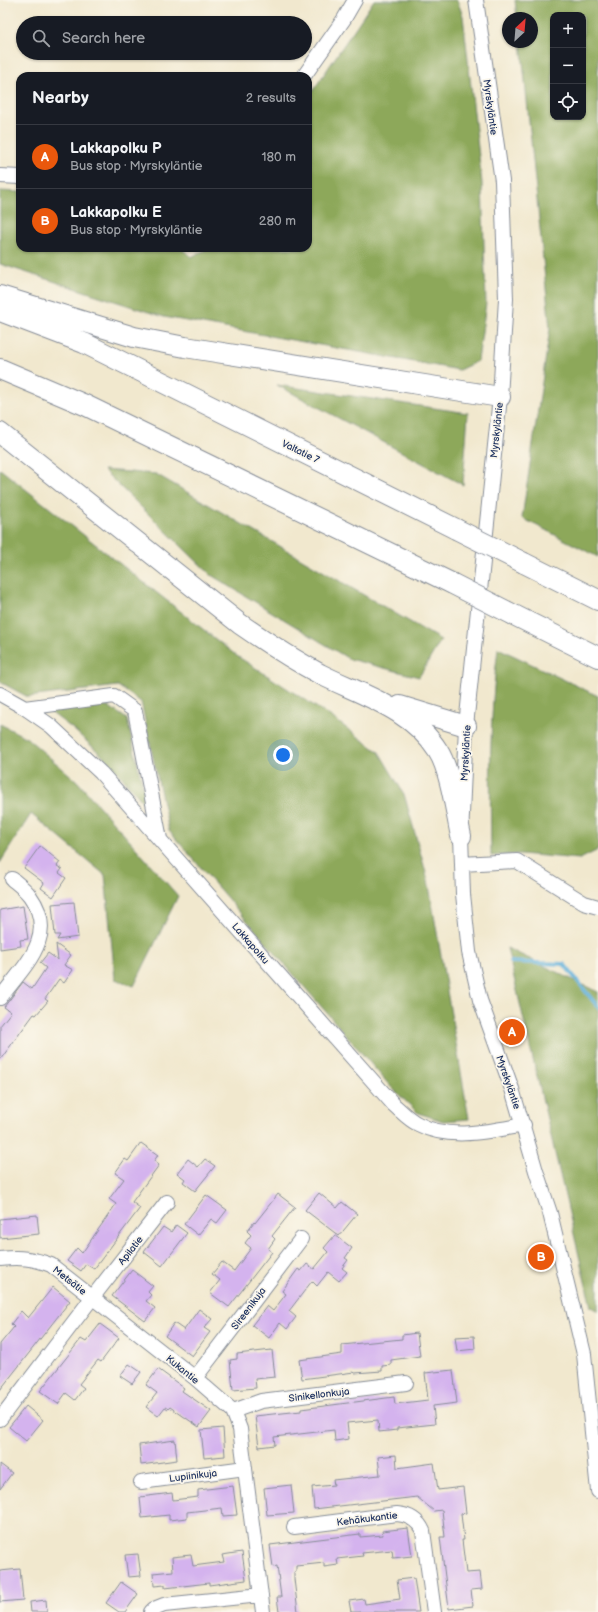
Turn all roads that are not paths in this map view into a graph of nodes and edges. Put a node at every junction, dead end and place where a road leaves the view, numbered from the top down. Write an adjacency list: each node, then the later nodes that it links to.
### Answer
1 (355, 0): 3 (street)
2 (476, 0): 9 (street, Myrskyläntie)
3 (307, 72)
4 (0, 176): 5 (street)
5 (16, 177)
6 (0, 296): 9 (highway)
7 (0, 312): 11 (highway, Valtatie 7, bridge)
8 (0, 369): 12 (highway, bridge)
9 (500, 397): 16 (street, Myrskyläntie)
10 (0, 433): 14 (highway)
11 (598, 600)
12 (598, 657)
13 (0, 694): 15 (street, Lakkapolku)
14 (375, 699): 16 (highway); 17 (highway)
15 (25, 708): 18 (street, Lakkapolku); 18 (street)
16 (466, 726): 17 (street, Myrskyläntie)
17 (461, 836): 19 (street, Myrskyläntie)
18 (160, 839): 23 (street, Lakkapolku)
19 (462, 864): 21 (street); 23 (street, Myrskyläntie)
20 (12, 879): 22 (street)
21 (598, 907)
22 (0, 998)
23 (524, 1125): 34 (street, Myrskyläntie)
24 (167, 1202): 27 (street, Apilatie)
25 (301, 1238): 28 (street, Sireenikuja)
26 (0, 1259): 27 (street, Metsätie)
27 (92, 1298): 28 (street, Kukantie); 31 (street)
28 (194, 1378): 30 (street, Kukantie)
29 (406, 1382): 30 (street, Sinikellonkuja)
30 (233, 1411): 32 (street, Kukantie)
31 (0, 1419)
32 (245, 1468): 33 (street, Lupiinikuja); 36 (street, Kukantie)
33 (141, 1482)
34 (598, 1491)
35 (294, 1528): 39 (street, Kehäkukantie)
36 (261, 1595): 37 (street); 38 (street, Kukantie)
37 (151, 1612)
38 (263, 1612)
39 (434, 1612)

